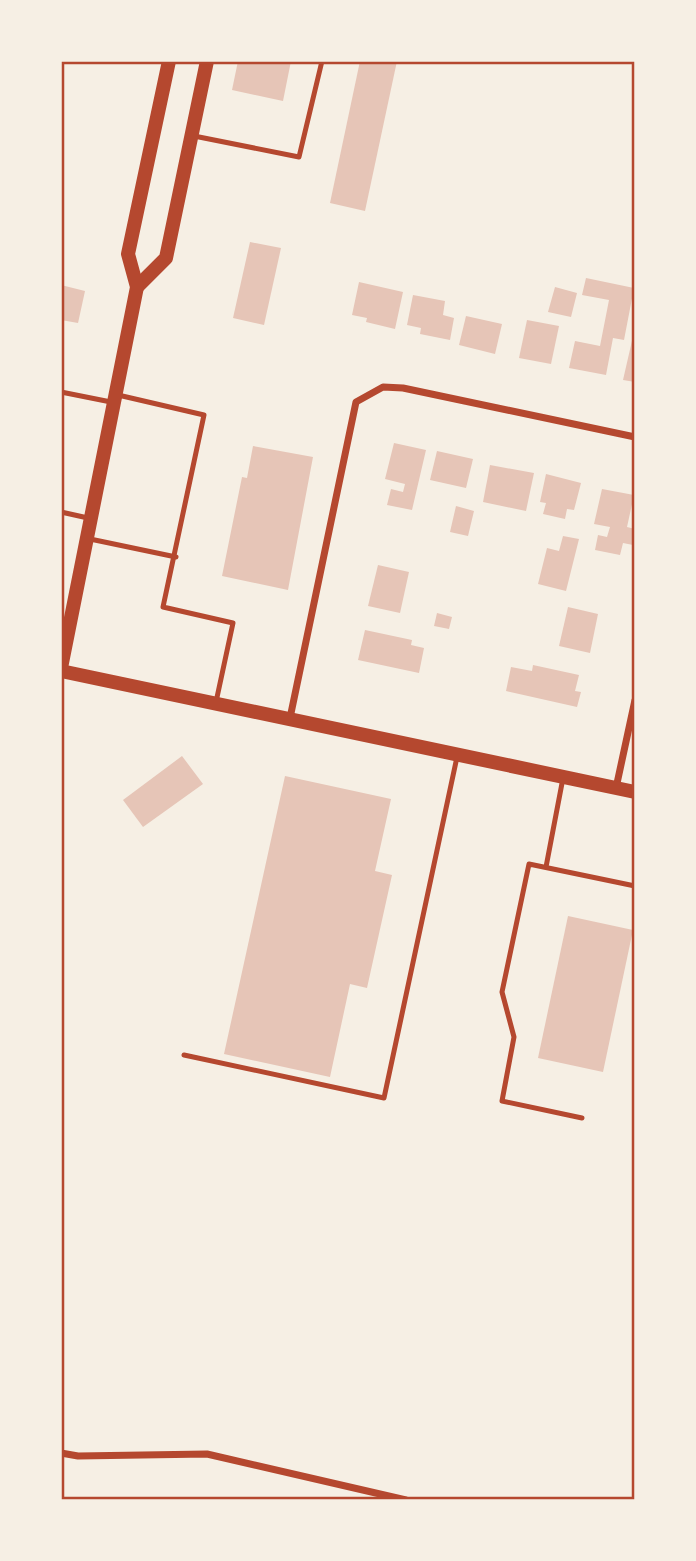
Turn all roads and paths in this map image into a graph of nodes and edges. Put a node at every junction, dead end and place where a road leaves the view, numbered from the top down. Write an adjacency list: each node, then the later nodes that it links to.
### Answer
1 (169, 61): 5 (main road)
2 (207, 61): 4 (main road)
3 (322, 61): 4 (lane)
4 (191, 135): 5 (main road)
5 (137, 287): 7 (main road)
6 (61, 392): 7 (lane)
7 (115, 398): 10 (main road); 12 (lane)
8 (635, 437): 16 (street)
9 (61, 512): 10 (lane)
10 (91, 518): 11 (main road)
11 (87, 538): 12 (lane); 13 (main road)
12 (176, 557): 15 (lane)
13 (61, 669): 15 (main road)
14 (635, 701): 19 (street)
15 (216, 702): 16 (main road)
16 (290, 718): 17 (main road)
17 (458, 753): 18 (main road); 23 (lane)
18 (563, 776): 19 (main road); 21 (lane)
19 (615, 788): 20 (main road)
20 (635, 792)
21 (546, 867): 22 (lane); 24 (lane)
22 (635, 886)
23 (184, 1055)
24 (582, 1118)
25 (61, 1453): 26 (street)
26 (406, 1500)

